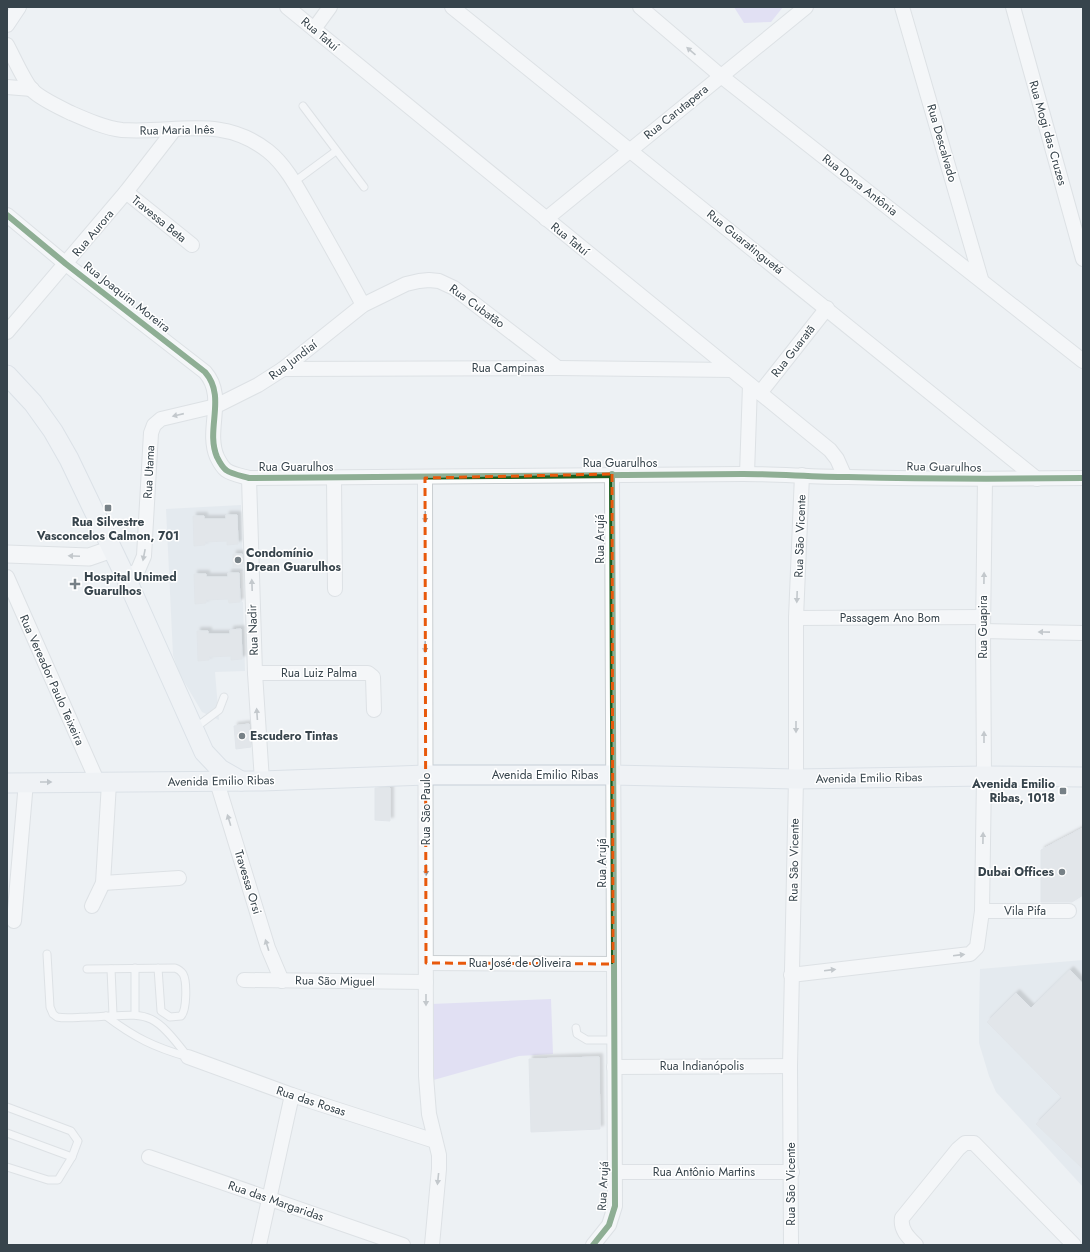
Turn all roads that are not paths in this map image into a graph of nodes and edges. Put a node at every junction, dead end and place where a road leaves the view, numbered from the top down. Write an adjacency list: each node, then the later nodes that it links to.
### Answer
1 (19, 7): 9 (street)
2 (287, 7): 10 (street, Rua Tatuí)
3 (330, 7): 10 (street)
4 (452, 7): 17 (street, Rua Guaratinguetá)
5 (640, 7): 12 (street, Rua Dona Antônia, one-way to 5)
6 (806, 7): 12 (street, Rua Carutapera)
7 (902, 7): 27 (street, Rua Descalvado)
8 (1013, 7): 25 (street, Rua Mogi das Cruzes)
9 (7, 24)
10 (314, 30): 23 (street, Rua Tatuí)
11 (7, 45): 14 (street, Rua Maria Inês)
12 (721, 76): 17 (street, Rua Carutapera); 27 (street, Rua Dona Antônia)
13 (7, 88): 14 (street)
14 (32, 89): 16 (street, Rua Maria Inês)
15 (303, 106): 18 (lane)
16 (174, 130): 19 (street, Rua Maria Inês); 21 (street, Rua Aurora)
17 (629, 150): 23 (street, Rua Carutapera); 29 (street, Rua Guaratinguetá)
18 (336, 151): 19 (lane); 20 (lane)
19 (294, 182): 28 (street, Rua Maria Inês)
20 (364, 187)
21 (126, 192): 24 (street, Travessa Beta); 26 (street, Rua Aurora)
22 (7, 215): 26 (street, Rua Joaquim Moreira)
23 (546, 219): 34 (street, Rua Tatuí)
24 (192, 245)
25 (1083, 259)
26 (66, 264): 30 (street, Rua Aurora); 37 (street, Rua Joaquim Moreira)
27 (981, 279): 31 (street, Rua Dona Antônia)
28 (363, 304): 32 (street, Rua Cubatão); 33 (street, Rua Jundiaí)
29 (827, 308): 36 (street, Rua Guaratã); 47 (street, Rua Guaratinguetá)
30 (7, 332)
31 (1083, 361)
32 (558, 368): 33 (street, Rua Campinas); 34 (street, Rua Campinas)
33 (283, 369): 37 (street, Rua Jundiaí)
34 (732, 370): 36 (street, Rua Tatuí)
35 (7, 375): 48 (main road)
36 (755, 389): 39 (street); 41 (street, Rua Tatuí)
37 (216, 406): 42 (street, Rua Guarulhos); 51 (street, Rua Utama, one-way to 51)
38 (612, 474): 39 (street, Rua Guarulhos); 44 (street, Rua Guarulhos); 63 (street, Rua Arujá)
39 (747, 474): 40 (street, Rua Guarulhos)
40 (802, 475): 41 (street, Rua Guarulhos); 54 (street, Rua São Vicente, one-way to 54)
41 (845, 477): 46 (street, Rua Guarulhos)
42 (249, 478): 43 (street, Rua Guarulhos); 57 (street, Rua Nadir, one-way to 42)
43 (334, 478): 44 (street, Rua Guarulhos); 52 (street)
44 (425, 478): 62 (street, Rua São Paulo, one-way to 62)
45 (1083, 478): 47 (street, Rua Guarulhos)
46 (985, 479): 47 (street, Rua Guarulhos); 53 (street, Rua Guapira, one-way to 46)
47 (1037, 479)
48 (112, 549): 49 (street, one-way to 49); 51 (main road)
49 (7, 554)
50 (7, 577): 73 (street, Rua Vereador Paulo Teixeira)
51 (126, 578): 60 (main road)
52 (334, 589)
53 (983, 617): 54 (street, Passagem Ano Bom); 55 (street, Rua Guapira)
54 (796, 618): 66 (street, Rua São Vicente, one-way to 66)
55 (983, 631): 56 (street, one-way to 55); 64 (street, Rua Guapira, one-way to 55)
56 (1083, 633)
57 (255, 673): 59 (street, Rua Luiz Palma); 68 (street, Rua Nadir, one-way to 57)
58 (224, 697): 60 (lane)
59 (374, 710)
60 (193, 730): 61 (main road)
61 (204, 752): 67 (main road); 70 (main road)
62 (426, 775): 63 (main road, Avenida Emilio Ribas); 68 (main road, Avenida Emilio Ribas); 81 (street, Rua São Paulo, one-way to 81)
63 (612, 775): 66 (main road, Avenida Emilio Ribas); 82 (street, Rua Arujá)
64 (984, 776): 65 (main road, Avenida Emilio Ribas); 66 (main road, Avenida Emilio Ribas); 77 (street, Rua Guapira, one-way to 64)
65 (1083, 777)
66 (796, 779): 87 (street, Rua São Vicente)
67 (242, 781): 68 (main road, Avenida Emilio Ribas); 71 (main road, Avenida Emilio Ribas)
68 (262, 781)
69 (26, 782): 72 (main road, Avenida Emilio Ribas); 73 (main road, Avenida Emilio Ribas, one-way to 73); 79 (street)
70 (175, 782): 71 (main road, Avenida Emilio Ribas); 73 (main road, Avenida Emilio Ribas)
71 (218, 782): 89 (street, Travessa Orsi, one-way to 71)
72 (7, 783)
73 (104, 783): 75 (street)
74 (179, 878): 75 (street)
75 (103, 882): 76 (street)
76 (92, 906)
77 (982, 911): 78 (street, Vila Pifa); 87 (street, Rua Guapira, one-way to 77)
78 (1069, 911)
79 (14, 921)
80 (47, 954): 92 (lane)
81 (426, 963): 82 (street, Rua José de Oliveira); 90 (street, Rua São Paulo)
82 (613, 964): 94 (street, Rua Arujá)
83 (135, 968): 84 (lane); 86 (lane); 91 (lane)
84 (158, 968): 84 (lane)
85 (87, 969): 86 (lane)
86 (111, 969): 92 (lane)
87 (791, 975): 97 (street, Rua São Vicente)
88 (244, 980): 89 (street, Rua São Miguel)
89 (282, 981): 90 (street, Rua São Miguel)
90 (426, 982): 101 (street, Rua São Paulo, one-way to 101)
91 (135, 1014): 92 (lane); 95 (lane)
92 (110, 1016): 95 (lane)
93 (576, 1028): 94 (lane)
94 (614, 1040): 96 (street, Rua Arujá)
95 (188, 1057): 98 (street, Rua das Rosas)
96 (614, 1066): 97 (street, Rua Indianópolis); 105 (street, Rua Arujá)
97 (790, 1066): 106 (street, Rua São Vicente)
98 (292, 1095): 101 (street, Rua das Rosas); 107 (street)
99 (7, 1107): 102 (lane)
100 (7, 1133): 102 (lane)
101 (435, 1141): 110 (street, Rua São Paulo, one-way to 110)
102 (72, 1157): 104 (lane)
103 (149, 1157): 107 (street, Rua das Margaridas)
104 (7, 1167)
105 (616, 1172): 106 (street, Rua Antônio Martins); 111 (street, Rua Arujá)
106 (792, 1172): 112 (street, Rua São Vicente)
107 (268, 1199): 108 (street); 109 (street, Rua das Margaridas)
108 (259, 1245)
109 (403, 1245)
110 (432, 1245)
111 (593, 1245)
112 (791, 1245)
113 (916, 1245): 114 (street)
114 (1074, 1245)

